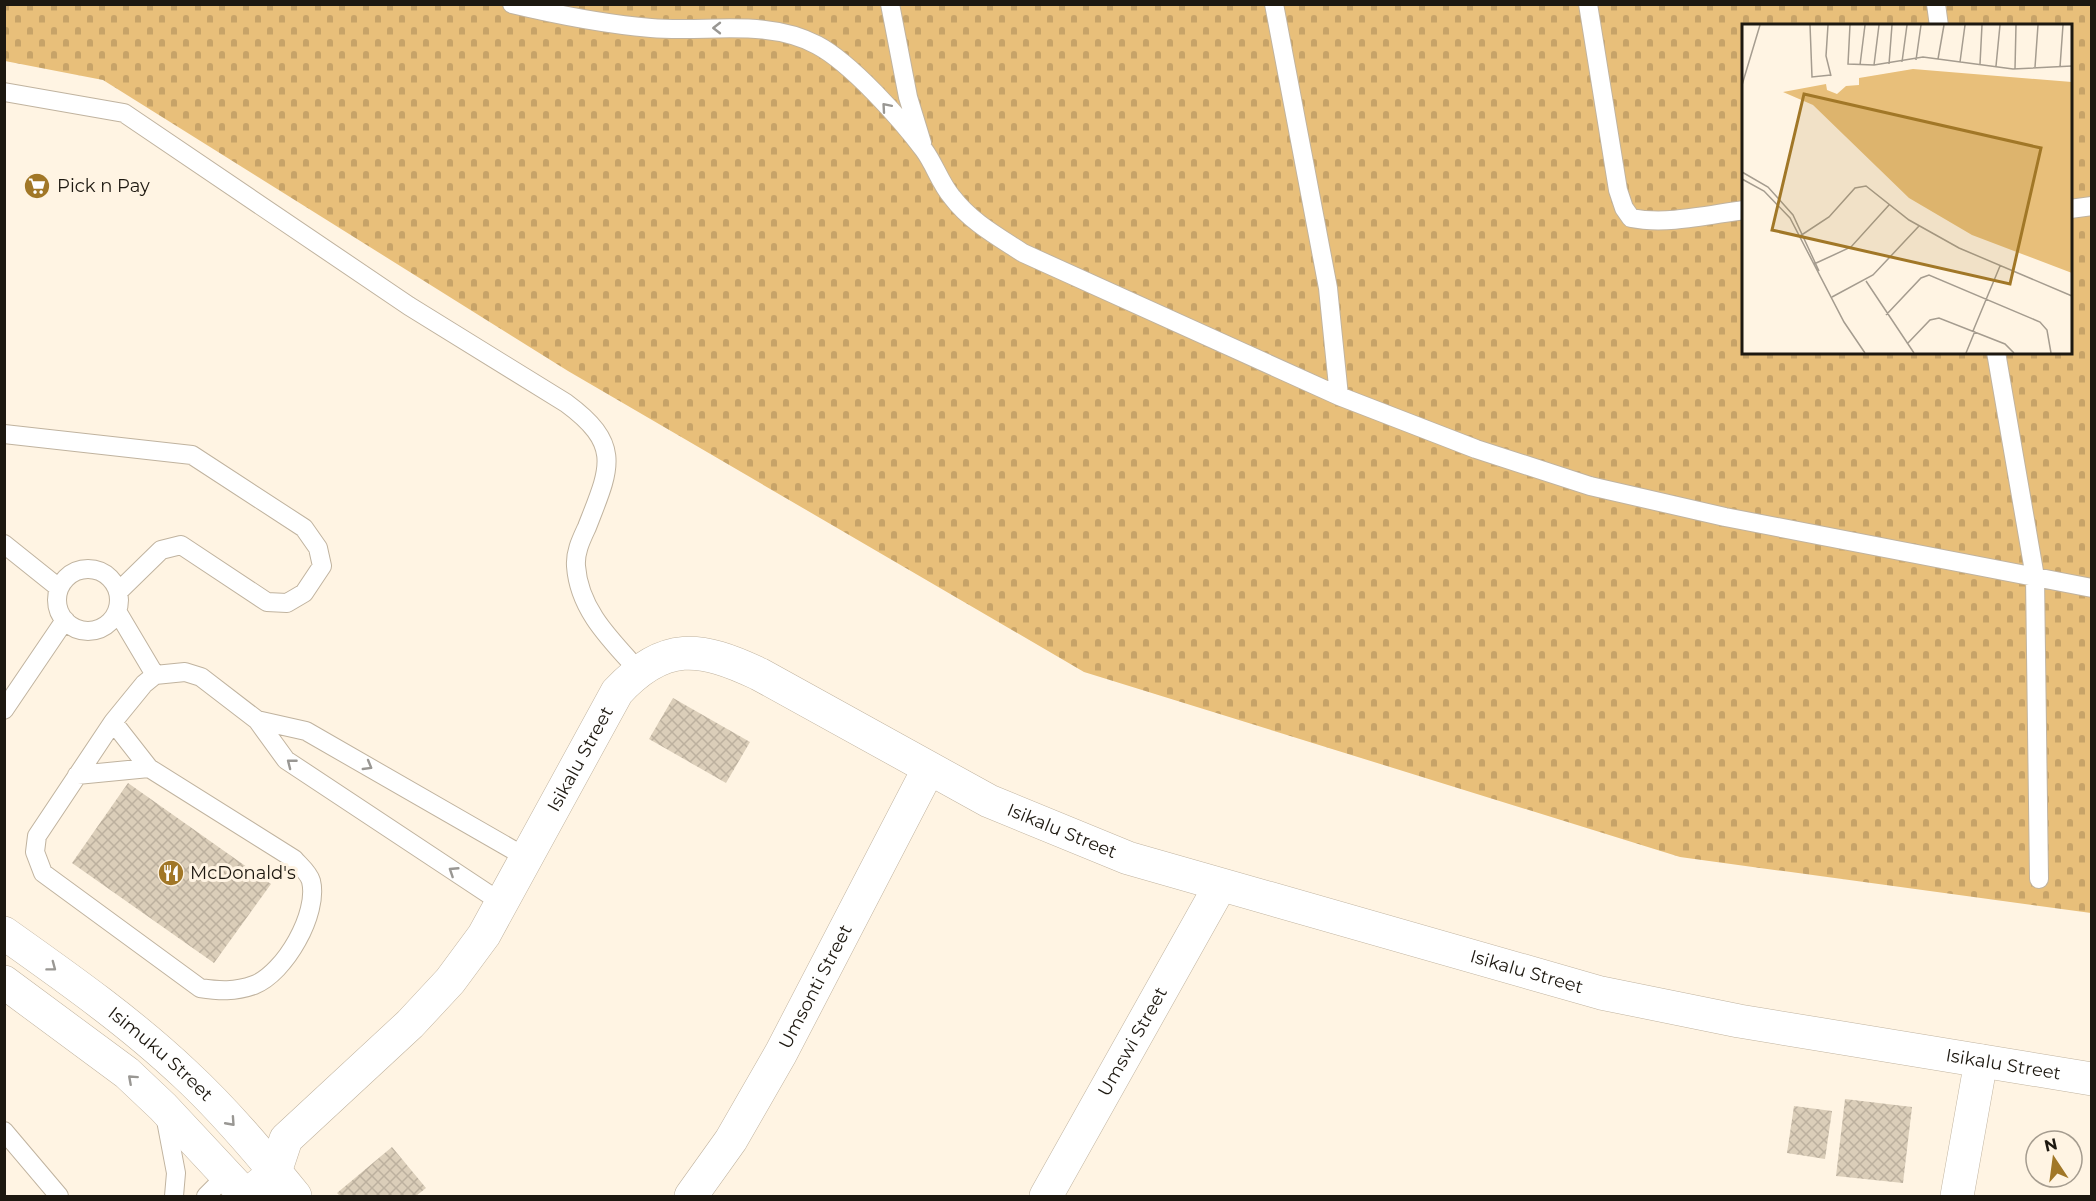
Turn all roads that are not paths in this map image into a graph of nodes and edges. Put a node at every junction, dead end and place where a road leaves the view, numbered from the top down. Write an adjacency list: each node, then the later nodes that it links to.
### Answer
1 (512, 4): 8 (lane, one-way to 1)
2 (890, 4): 8 (lane)
3 (1274, 4): 13 (lane)
4 (1588, 4): 11 (lane)
5 (1936, 4): 6 (lane)
6 (1939, 24)
7 (4, 92): 22 (lane)
8 (924, 150): 13 (lane)
9 (2091, 206): 10 (lane)
10 (2072, 209)
11 (1742, 210)
12 (1996, 354): 16 (lane)
13 (1339, 396): 16 (lane)
14 (4, 434): 19 (lane)
15 (4, 544): 17 (lane)
16 (2035, 577): 18 (lane); 31 (lane)
17 (59, 588): 19 (lane); 21 (lane)
18 (2091, 588)
19 (118, 592): 20 (lane)
20 (117, 611): 21 (lane); 23 (lane)
21 (65, 621): 24 (lane)
22 (639, 671): 28 (street, Isikalu Street); 30 (street, Isikalu Street)
23 (155, 675): 25 (lane); 26 (lane)
24 (4, 710)
25 (257, 720): 30 (lane, one-way to 30); 33 (lane, one-way to 25)
26 (113, 722): 27 (lane); 29 (lane)
27 (149, 768): 29 (lane); 29 (lane)
28 (928, 770): 32 (street, Isikalu Street); 46 (street, Umsonti Street)
29 (77, 775)
30 (527, 858): 33 (street, Isikalu Street)
31 (2039, 879)
32 (1220, 886): 36 (street, Isikalu Street); 47 (street, Umswi Street)
33 (502, 903): 40 (street, Isikalu Street)
34 (4, 933): 41 (street, Isimuku Street, one-way to 41)
35 (4, 982): 38 (street, Isimuku Street, one-way to 35)
36 (1981, 1061): 37 (street, Isikalu Street); 48 (street)
37 (2091, 1079)
38 (164, 1107): 43 (street, Isimuku Street); 45 (lane)
39 (4, 1131): 44 (lane)
40 (286, 1139): 41 (street, Isikalu Street); 42 (street, Isikalu Street)
41 (253, 1147): 42 (street, Isimuku Street); 43 (street)
42 (285, 1184): 43 (street)
43 (231, 1191)
44 (59, 1197)
45 (174, 1197)
46 (691, 1197)
47 (1046, 1197)
48 (1957, 1197)

